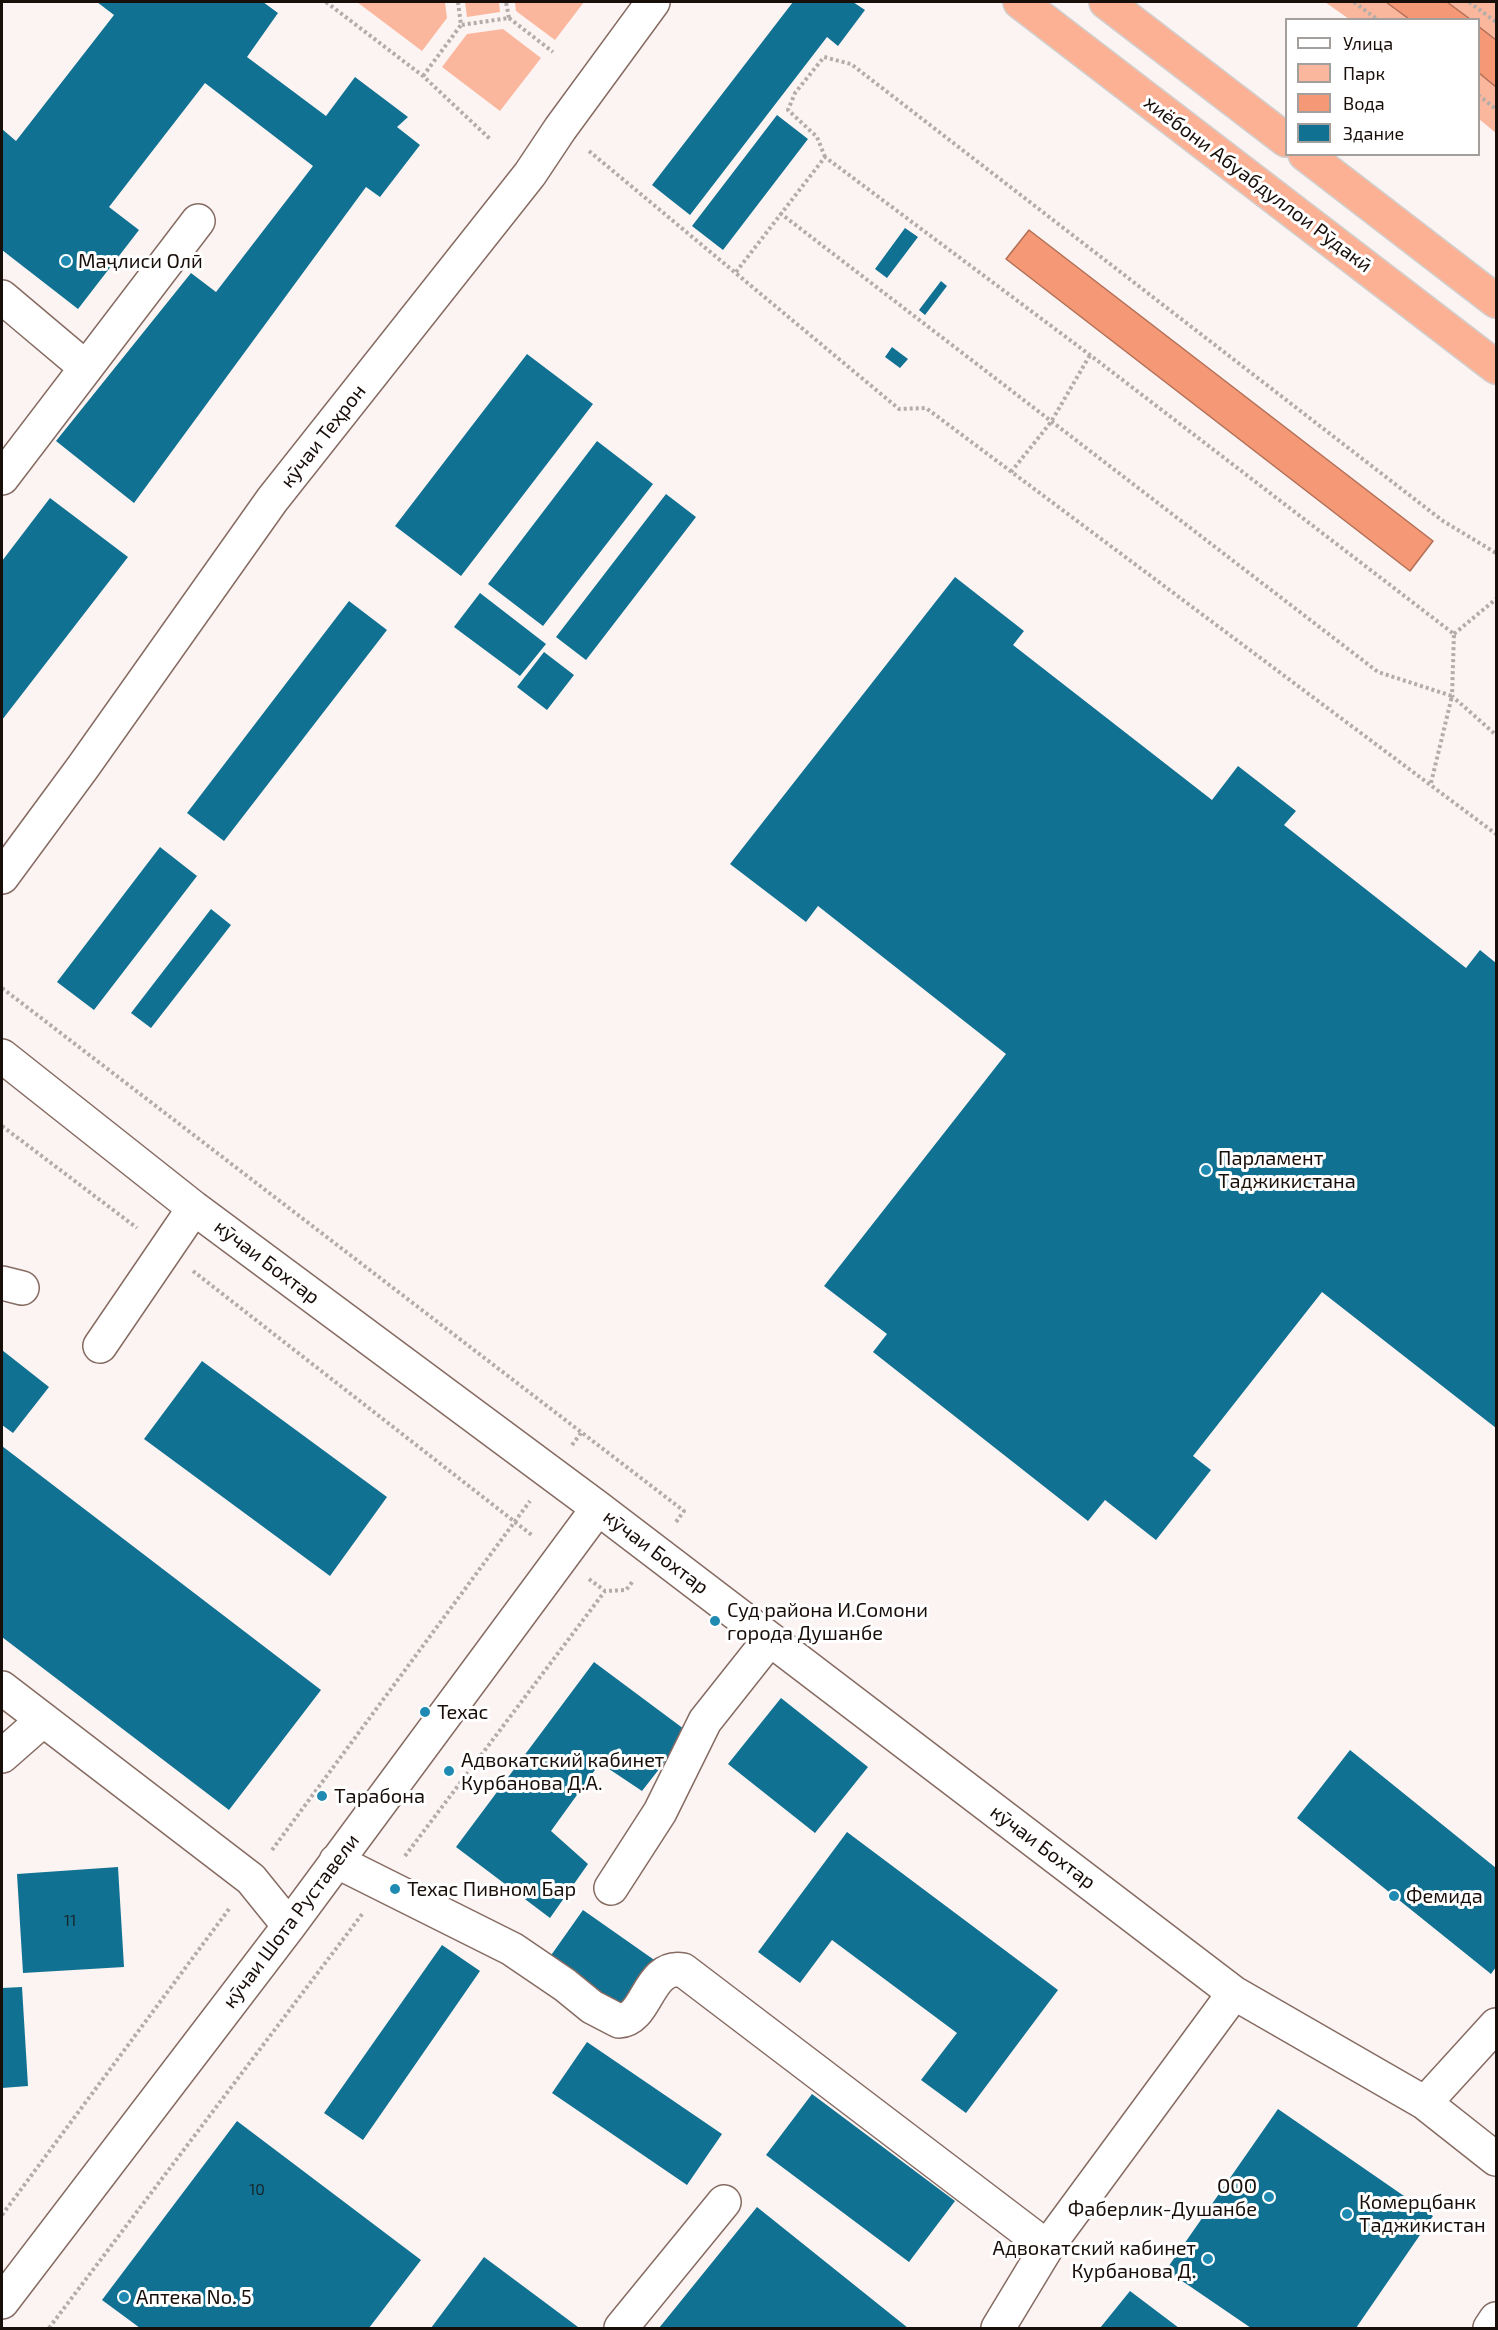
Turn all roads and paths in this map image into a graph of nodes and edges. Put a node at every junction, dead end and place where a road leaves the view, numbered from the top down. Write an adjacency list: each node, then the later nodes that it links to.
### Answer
1 (326, 2): 14 (path)
2 (458, 2): 12 (path)
3 (506, 2): 9 (path)
4 (653, 2): 17 (street, кӯчаи Теҳрон)
5 (1020, 2): 29 (highway, хиёбони Абуабдуллои Рӯдакӣ)
6 (1106, 2): 18 (highway)
7 (1354, 2): 10 (path)
8 (1469, 2): 11 (path)
9 (509, 18): 12 (path); 13 (path)
10 (1375, 18)
11 (1497, 22)
12 (461, 25): 14 (path)
13 (553, 52)
14 (423, 76): 19 (path)
15 (1480, 96): 16 (path)
16 (1497, 109)
17 (560, 129): 24 (path); 40 (street, кӯчаи Теҳрон)
18 (1285, 138)
19 (490, 139)
20 (1308, 156): 26 (highway)
21 (825, 157): 22 (path); 27 (path); 33 (path)
22 (780, 213): 24 (path); 30 (path)
23 (198, 221): 28 (street)
24 (736, 272): 31 (path)
25 (2, 297): 28 (street)
26 (1497, 301)
27 (1090, 356): 30 (path); 35 (path)
28 (85, 367): 32 (street)
29 (1497, 367)
30 (1051, 422): 31 (path); 36 (path)
31 (1011, 472): 38 (path)
32 (2, 478)
33 (1497, 553)
34 (1497, 599): 35 (path)
35 (1454, 634): 36 (path)
36 (1452, 696): 37 (path); 38 (path)
37 (1497, 735)
38 (1431, 783): 39 (path)
39 (1497, 834)
40 (2, 877)
41 (2, 987): 47 (path)
42 (2, 1056): 44 (street, кӯчаи Бохтар)
43 (2, 1126): 45 (path)
44 (194, 1208): 45 (street); 48 (street, кӯчаи Бохтар)
45 (166, 1250): 46 (street); 51 (path)
46 (100, 1346)
47 (581, 1433): 48 (path); 50 (path)
48 (551, 1473): 49 (street, кӯчаи Бохтар); 51 (path)
49 (598, 1508): 52 (street, кӯчаи Шота Руставели); 55 (street, кӯчаи Бохтар)
50 (684, 1511)
51 (515, 1522): 52 (path); 60 (path)
52 (561, 1557): 54 (path); 59 (street, кӯчаи Шота Руставели)
53 (626, 1590): 54 (path)
54 (605, 1591): 61 (path)
55 (770, 1640): 62 (street); 64 (street, кӯчаи Бохтар)
56 (2, 1688): 57 (street)
57 (43, 1720): 58 (street); 60 (street)
58 (2, 1756)
59 (336, 1861): 61 (street); 63 (street, кӯчаи Шота Руставели)
60 (250, 1879): 63 (street); 69 (path)
61 (384, 1885): 70 (street); 73 (path)
62 (611, 1888)
63 (289, 1926): 71 (street, кӯчаи Шота Руставели)
64 (1234, 1993): 66 (street, кӯчаи Бохтар); 70 (street)
65 (1497, 2025): 66 (street)
66 (1425, 2103): 67 (street, кӯчаи Бохтар)
67 (1497, 2159)
68 (724, 2202): 74 (street)
69 (2, 2215)
70 (1047, 2247): 75 (street)
71 (2, 2302)
72 (1497, 2319): 76 (street)
73 (49, 2328)
74 (621, 2328)
75 (998, 2328)
76 (1490, 2328)

